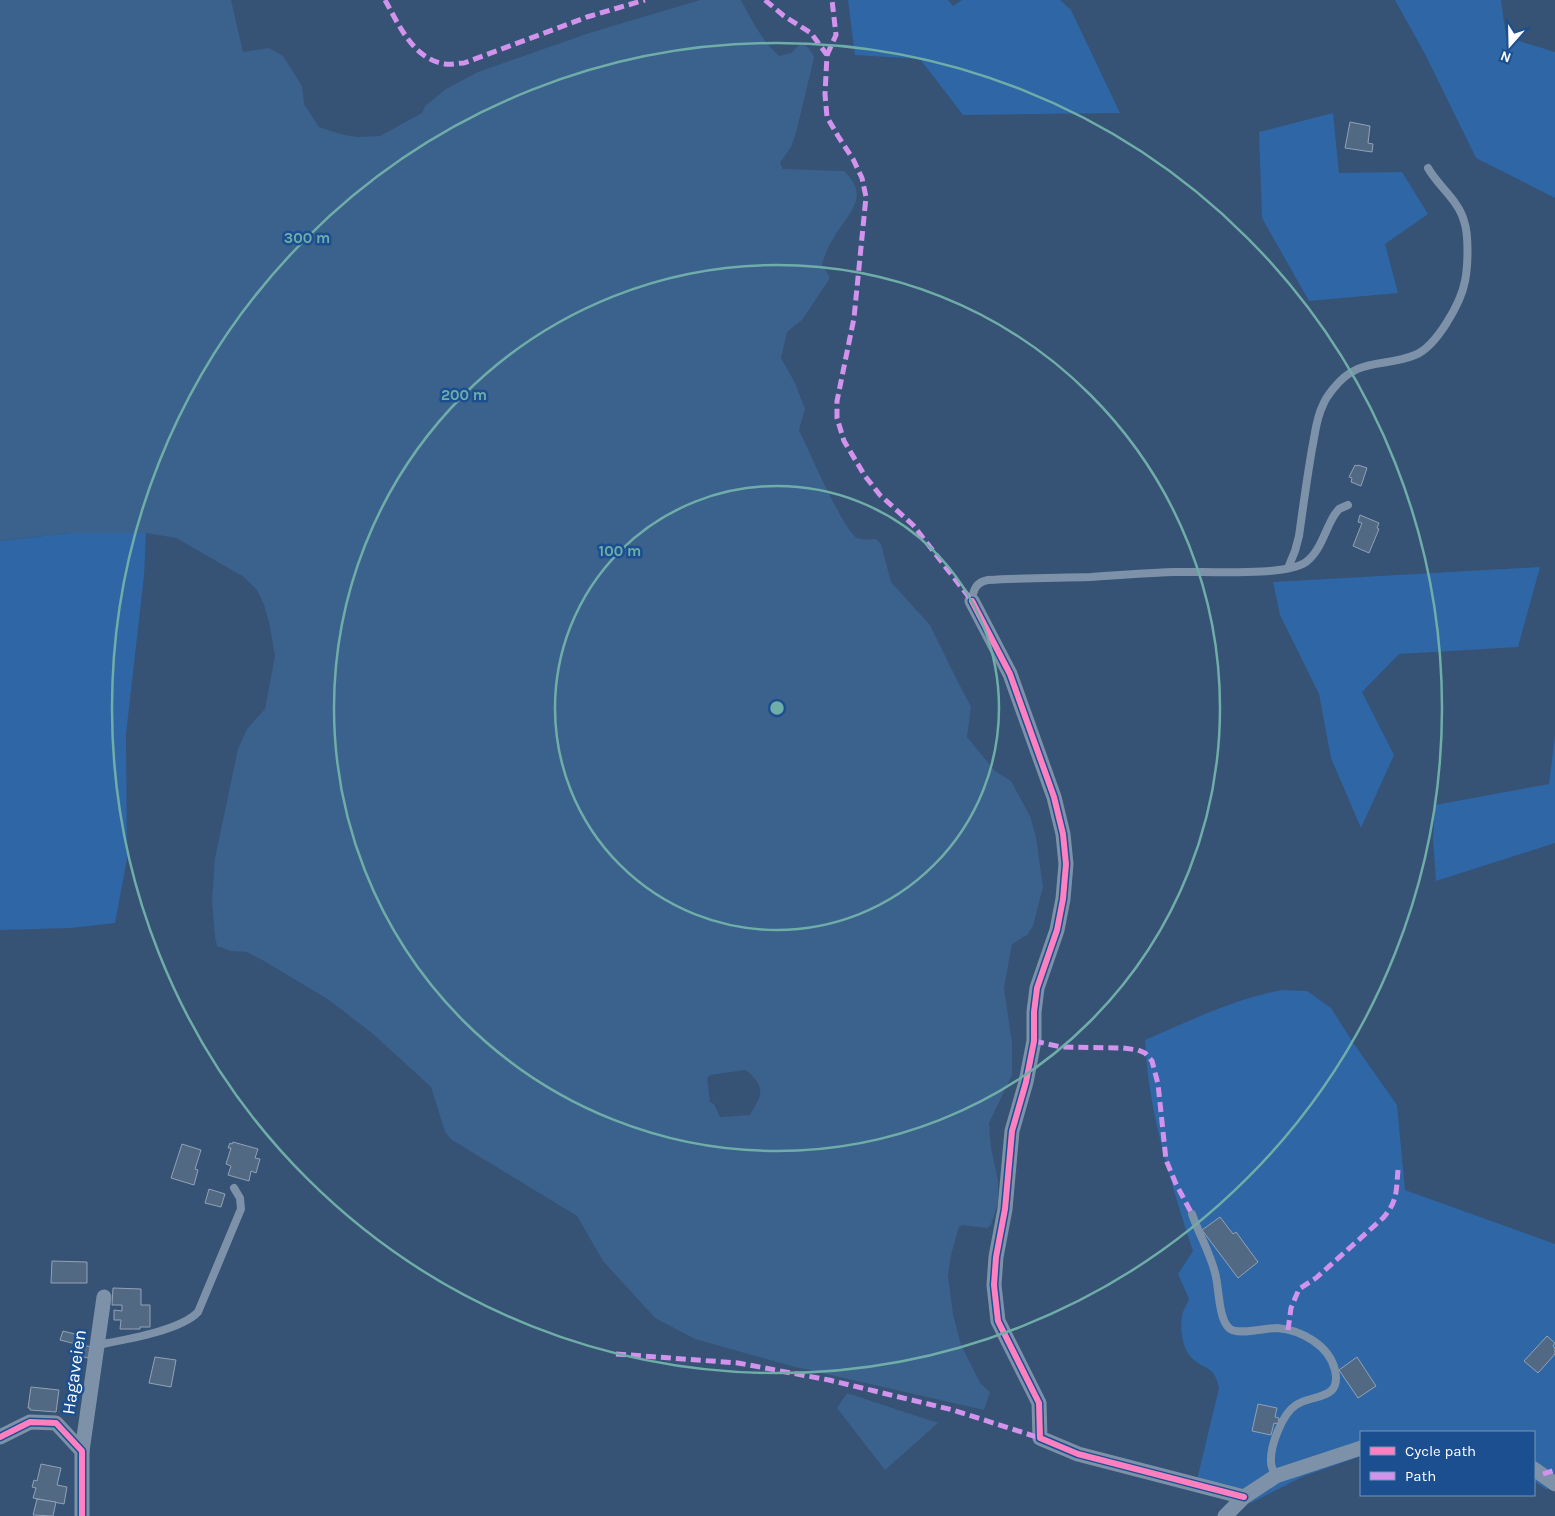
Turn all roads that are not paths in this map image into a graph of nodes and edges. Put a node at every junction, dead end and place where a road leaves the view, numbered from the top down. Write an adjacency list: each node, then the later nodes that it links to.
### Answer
1 (1428, 168): 3 (lane)
2 (1348, 505): 3 (lane)
3 (1288, 568): 4 (lane)
4 (972, 601): 15 (street)
5 (234, 1188): 8 (lane)
6 (1192, 1214): 13 (lane)
7 (104, 1297): 8 (street, Hagaveien)
8 (97, 1344): 11 (street, Hagaveien)
9 (0, 1437): 11 (street, Hagaveien)
10 (1360, 1448): 13 (street)
11 (82, 1451): 16 (street, Hagaveien)
12 (1535, 1470): 14 (street)
13 (1276, 1476): 15 (street)
14 (1555, 1484)
15 (1244, 1497): 17 (street)
16 (82, 1516)
17 (1225, 1516)

